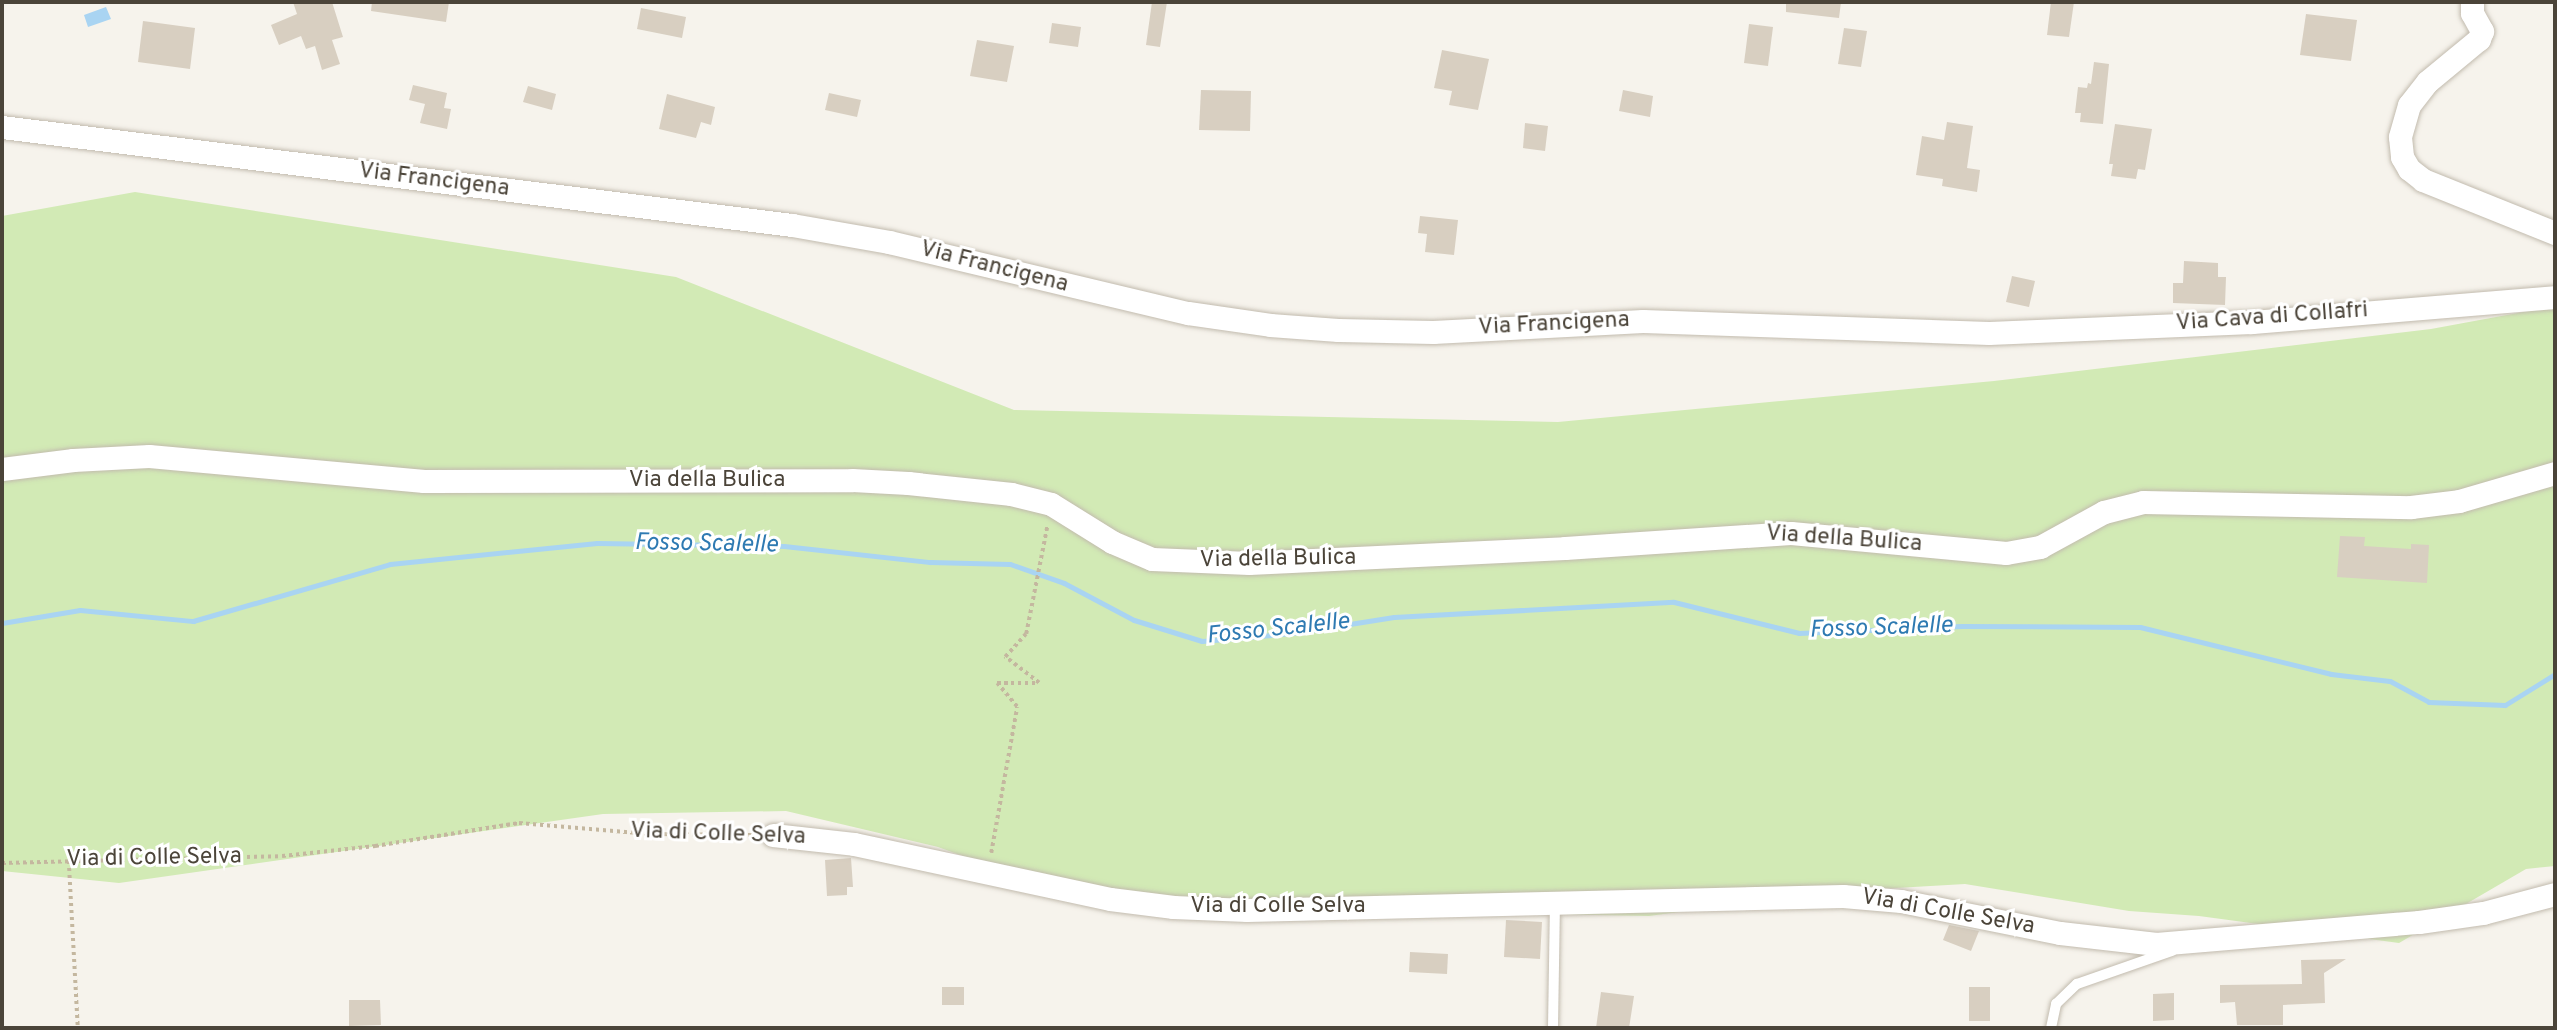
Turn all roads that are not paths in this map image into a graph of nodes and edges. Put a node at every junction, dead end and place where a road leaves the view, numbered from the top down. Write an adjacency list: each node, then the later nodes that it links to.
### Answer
1 (2472, 2): 3 (street)
2 (2, 127): 5 (street, Via Francigena)
3 (2555, 233)
4 (2555, 297): 5 (street, Via Cava di Collafri)
5 (1989, 333)
6 (2, 469): 7 (street, Via della Bulica)
7 (2555, 473)
8 (773, 835): 10 (street, Via di Colle Selva)
9 (2555, 894): 11 (street, Via di Colle Selva)
10 (1555, 902): 11 (street, Via di Colle Selva); 12 (lane)
11 (2201, 941): 13 (lane)
12 (1553, 1028)
13 (2051, 1028)

